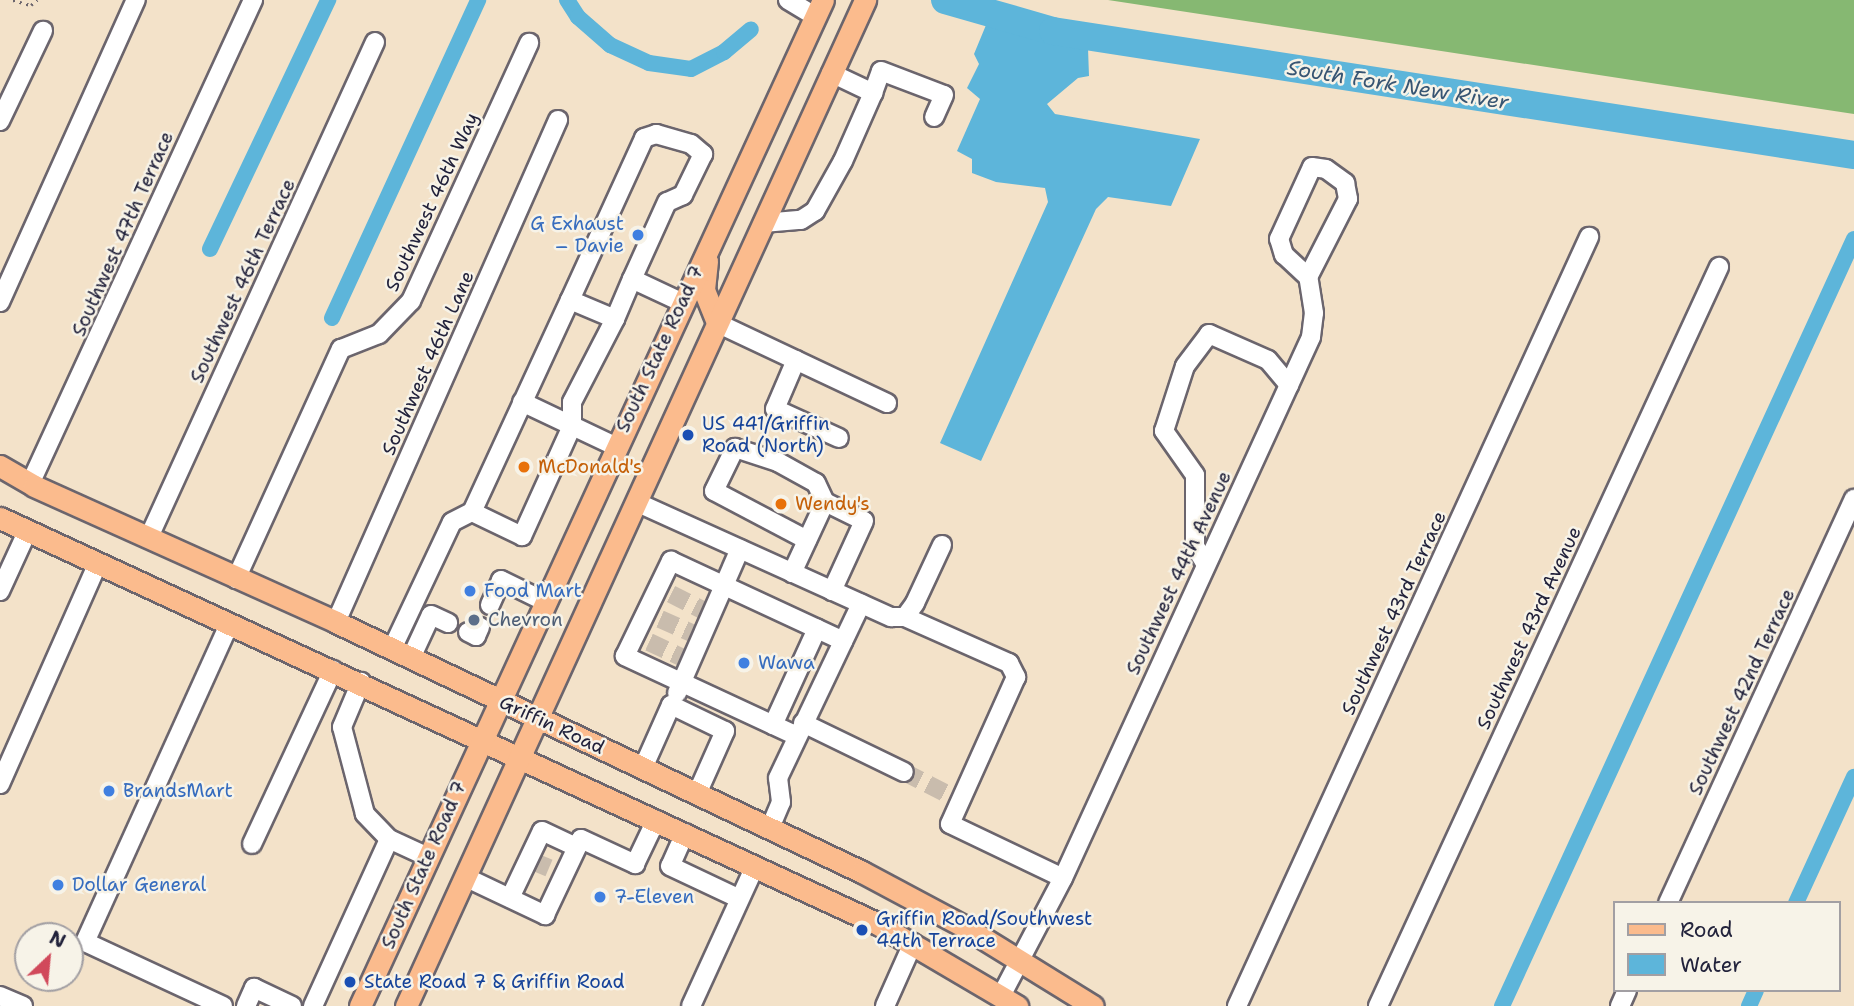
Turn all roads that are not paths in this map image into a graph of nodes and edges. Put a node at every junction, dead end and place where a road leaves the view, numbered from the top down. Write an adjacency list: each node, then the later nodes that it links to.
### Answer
1 (136, 0): 21 (street)
2 (253, 0): 33 (street, Southwest 47th Terrace)
3 (788, 0): 5 (street)
4 (863, 4): 9 (main road)
5 (819, 8): 16 (main road, South State Road 7)
6 (43, 31): 13 (street)
7 (375, 42): 40 (street, Southwest 46th Terrace)
8 (529, 43): 47 (street, Southwest 46th Way)
9 (831, 73): 10 (street); 14 (main road)
10 (873, 93): 11 (street); 14 (street)
11 (934, 117)
12 (558, 120): 55 (street, Southwest 46th Lane)
13 (0, 121)
14 (763, 223): 24 (main road)
15 (1589, 237): 104 (street, Southwest 43rd Terrace)
16 (708, 245): 22 (main road, South State Road 7); 24 (main road)
17 (1720, 267): 105 (street, Southwest 43rd Avenue)
18 (1308, 277): 18 (street); 26 (street, Southwest 44th Avenue)
19 (632, 279): 20 (street); 22 (street); 23 (street)
20 (570, 300): 23 (street); 27 (street)
21 (0, 302)
22 (681, 302): 31 (main road, South State Road 7)
23 (615, 319): 29 (street)
24 (717, 323): 25 (street); 35 (main road)
25 (796, 360): 28 (street); 30 (street)
26 (1289, 385): 45 (street, Southwest 44th Avenue); 45 (street)
27 (522, 402): 29 (street); 37 (street)
28 (887, 403)
29 (572, 426): 31 (street); 37 (street)
30 (839, 438)
31 (615, 446): 51 (main road, South State Road 7)
32 (0, 466): 33 (main road, Griffin Road)
33 (30, 484): 40 (main road, Griffin Road)
34 (1854, 499): 89 (street, Southwest 42nd Terrace)
35 (636, 502): 43 (street); 67 (main road)
36 (825, 502): 41 (street); 41 (street); 49 (street)
37 (472, 512): 60 (street)
38 (0, 519): 39 (main road)
39 (27, 532): 44 (main road); 50 (street)
40 (149, 537): 47 (main road, Griffin Road)
41 (807, 540): 46 (street)
42 (942, 545): 54 (street)
43 (740, 549): 46 (street); 48 (street)
44 (97, 565): 57 (main road); 74 (street)
45 (1206, 565): 86 (street, Southwest 44th Avenue)
46 (792, 573): 49 (street)
47 (236, 579): 55 (main road, Griffin Road)
48 (724, 586): 58 (street); 64 (street); 64 (street)
49 (832, 590): 52 (street)
50 (0, 591)
51 (544, 601): 53 (street); 65 (main road, South State Road 7)
52 (861, 604): 54 (street); 59 (street)
53 (490, 605)
54 (905, 617): 86 (street)
55 (336, 622): 60 (main road, Griffin Road)
56 (448, 623): 61 (street)
57 (229, 624): 62 (main road); 95 (street)
58 (817, 629): 59 (street); 68 (street)
59 (843, 641): 69 (street)
60 (392, 649): 61 (main road, Griffin Road)
61 (411, 658): 65 (main road, Griffin Road)
62 (333, 670): 63 (main road); 80 (street)
63 (361, 682): 70 (main road); 79 (street)
64 (681, 682): 66 (street); 68 (street)
65 (498, 700): 67 (main road, Griffin Road); 70 (main road, South State Road 7)
66 (670, 705): 72 (street); 75 (street)
67 (536, 718): 71 (main road); 72 (main road, Griffin Road)
68 (773, 725): 69 (street)
69 (800, 729): 73 (street); 77 (street)
70 (482, 738): 71 (main road); 82 (main road, South State Road 7)
71 (519, 755): 76 (main road); 85 (main road)
72 (643, 768): 75 (main road, Griffin Road)
73 (905, 772)
74 (0, 784)
75 (697, 794): 77 (main road, Griffin Road)
76 (656, 820): 78 (main road); 81 (street)
77 (770, 828): 91 (main road, Griffin Road)
78 (685, 833): 84 (main road); 88 (street)
79 (389, 839): 82 (street); 98 (street)
80 (252, 844)
81 (577, 847): 83 (street); 83 (street)
82 (428, 857): 99 (main road, South State Road 7)
83 (544, 866): 87 (street); 87 (street)
84 (755, 866): 88 (street); 90 (main road)
85 (465, 877): 87 (street); 100 (main road)
86 (1063, 878): 91 (street, Southwest 44th Avenue)
87 (510, 898)
88 (740, 899): 101 (street)
89 (1669, 901)
90 (914, 943): 93 (main road); 102 (street)
91 (1020, 960): 93 (street, Southwest 44th Avenue); 103 (main road, Griffin Road)
92 (0, 996): 94 (street)
93 (1009, 1001)
94 (23, 1006)
95 (223, 1006)
96 (246, 1006): 97 (street)
97 (292, 1006)
98 (313, 1006)
99 (360, 1006)
100 (406, 1006)
101 (691, 1006)
102 (885, 1006)
103 (1093, 1006)
104 (1237, 1006)
105 (1378, 1006)

